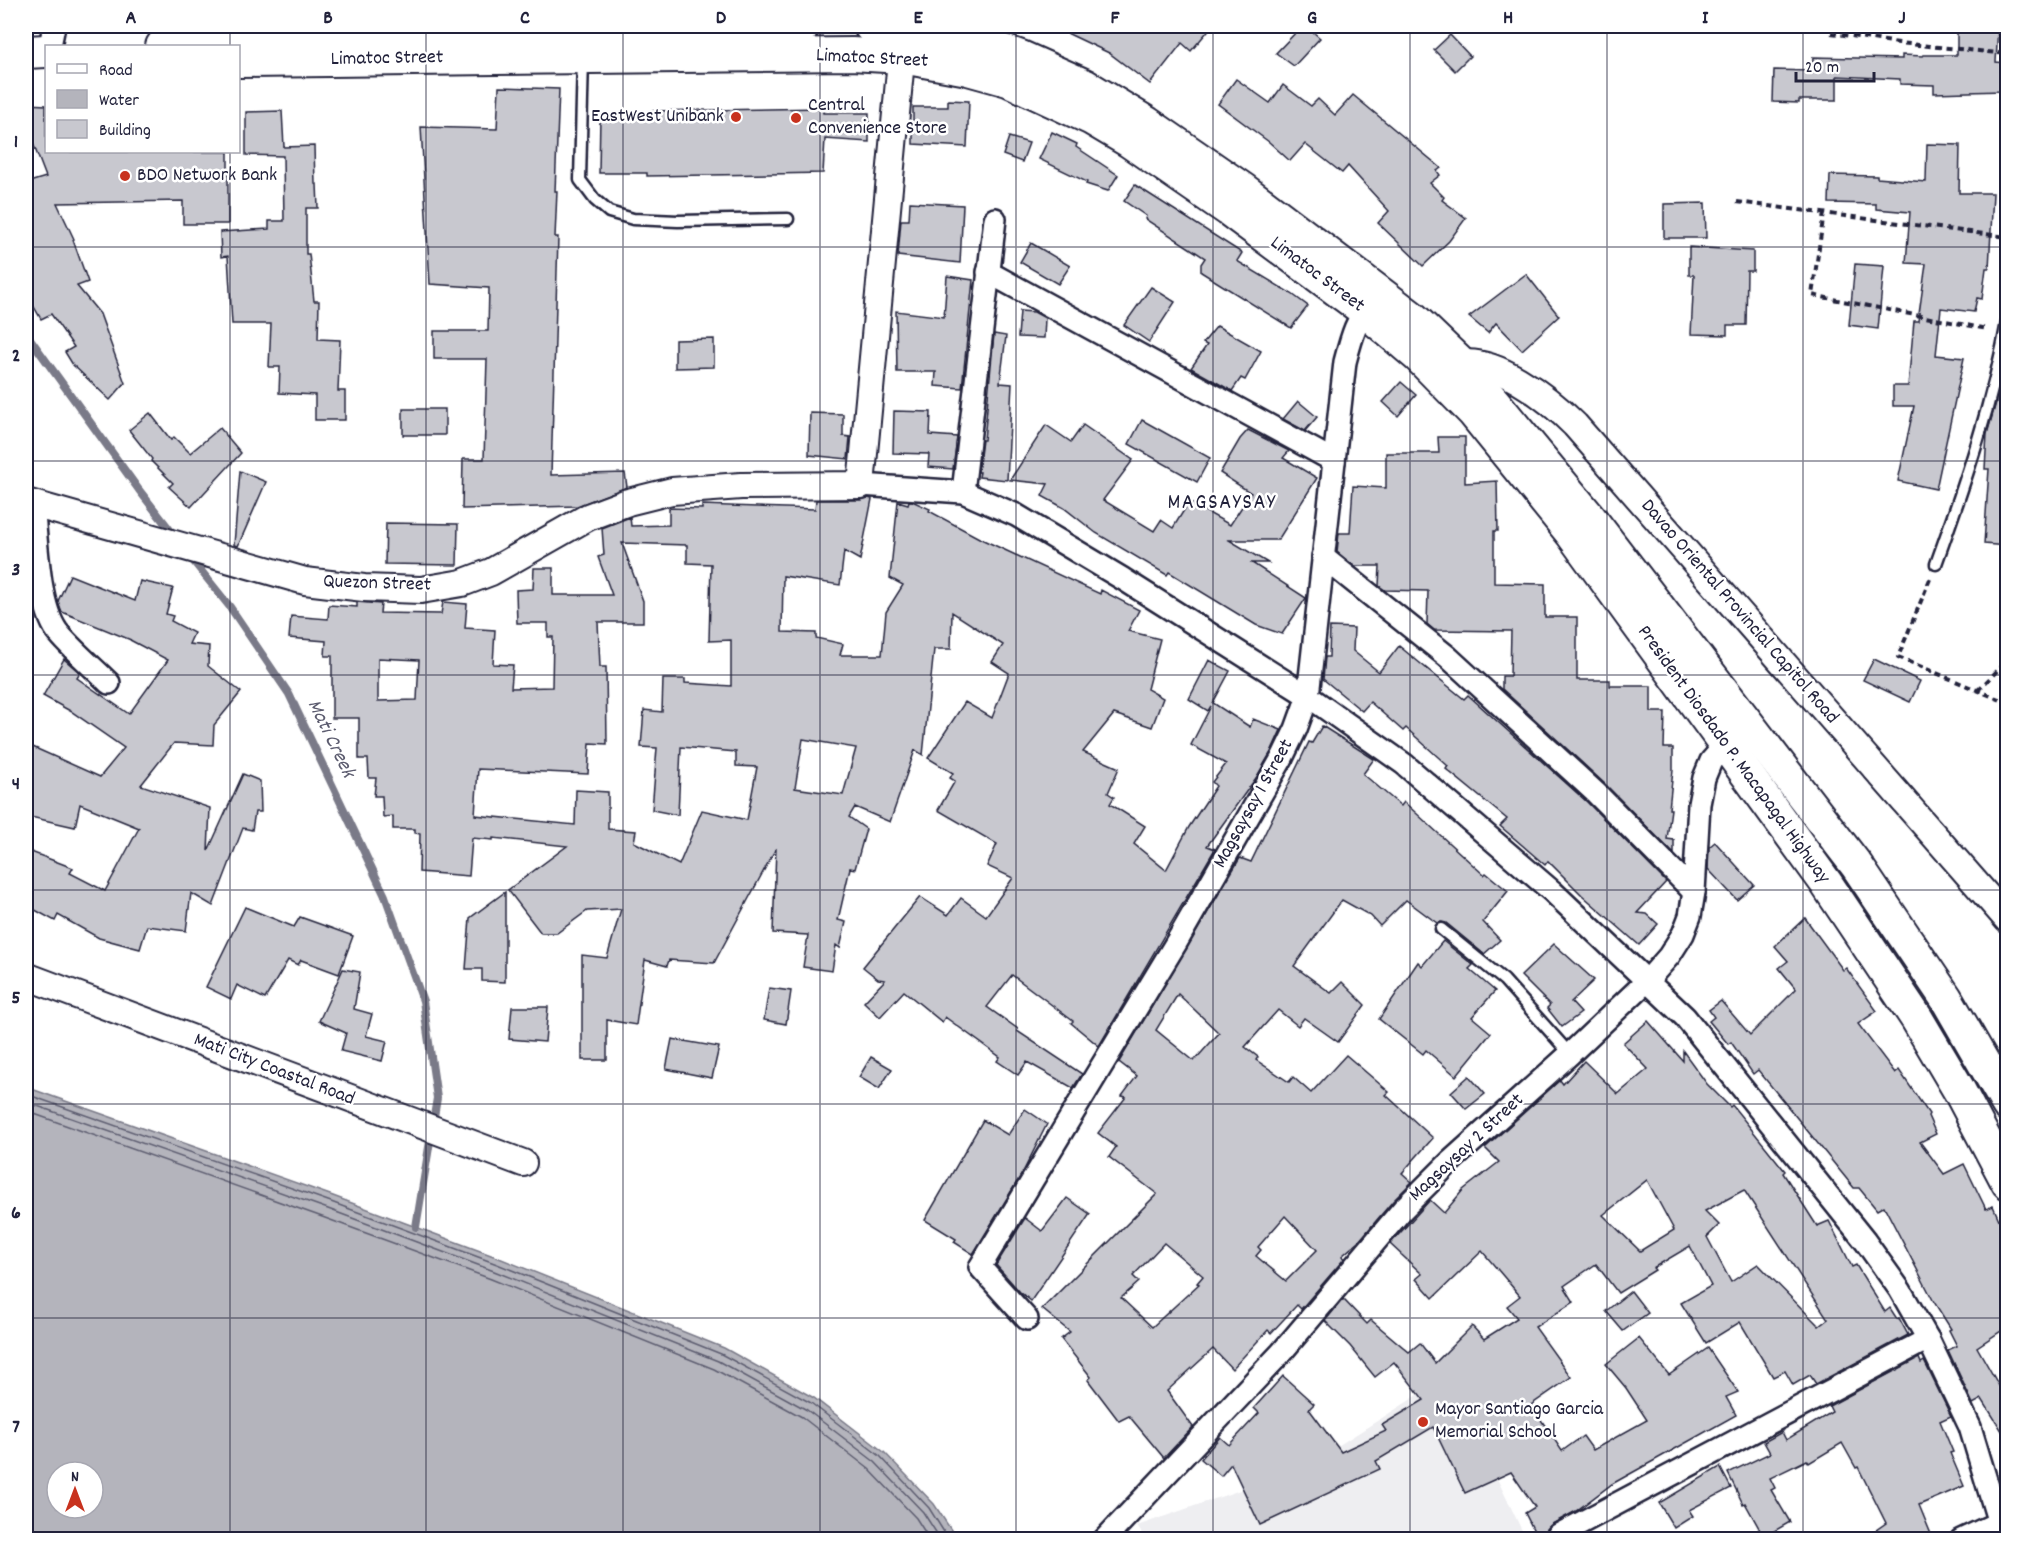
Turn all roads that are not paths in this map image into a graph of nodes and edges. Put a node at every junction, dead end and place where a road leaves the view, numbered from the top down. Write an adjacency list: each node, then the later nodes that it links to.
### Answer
1 (54, 26): 5 (street)
2 (803, 26): 7 (main road, Limatoc Street)
3 (870, 26): 4 (main road, Limatoc Street)
4 (903, 42): 7 (main road, Limatoc Street); 14 (main road, Limatoc Street); 18 (street)
5 (50, 45)
6 (166, 45): 7 (main road, Limatoc Street)
7 (575, 48): 10 (main road, Limatoc Street); 11 (lane)
8 (45, 51): 9 (main road)
9 (26, 52)
10 (240, 60)
11 (788, 219)
12 (994, 219): 13 (street)
13 (988, 272): 17 (street); 19 (street)
14 (1373, 301): 16 (main road, Limatoc Street); 17 (street, Magsaysay 1 Street)
15 (2007, 317): 22 (lane)
16 (1437, 358): 25 (main road, President Diosdado P. Macapagal Highway); 26 (main road, President Diosdado P. Macapagal Highway); 28 (street, Davao Oriental Provincial Capitol Road)
17 (1334, 461): 21 (street, Magsaysay 1 Street)
18 (861, 485): 19 (street); 20 (street, Quezon Street)
19 (963, 492): 24 (street)
20 (29, 504): 23 (street)
21 (1323, 557): 24 (street, Magsaysay 1 Street); 27 (street)
22 (1936, 564)
23 (109, 683)
24 (1308, 696): 31 (street); 36 (street, Magsaysay 1 Street)
25 (1747, 724): 26 (street, Magsaysay 2 Street); 33 (main road, President Diosdado P. Macapagal Highway)
26 (1724, 744): 27 (street, Magsaysay 2 Street); 35 (main road, President Diosdado P. Macapagal Highway)
27 (1694, 892): 31 (street, Magsaysay 2 Street)
28 (2007, 920)
29 (1442, 929): 32 (lane)
30 (26, 976): 34 (street, Mati City Coastal Road)
31 (1647, 981): 32 (street, Magsaysay 2 Street); 37 (street)
32 (1570, 1054): 40 (street, Magsaysay 2 Street)
33 (2007, 1105)
34 (523, 1163)
35 (2007, 1183)
36 (1027, 1319)
37 (1928, 1339): 38 (street); 39 (street)
38 (2004, 1527): 41 (street)
39 (1558, 1535)
40 (1104, 1539)
41 (1961, 1539)

